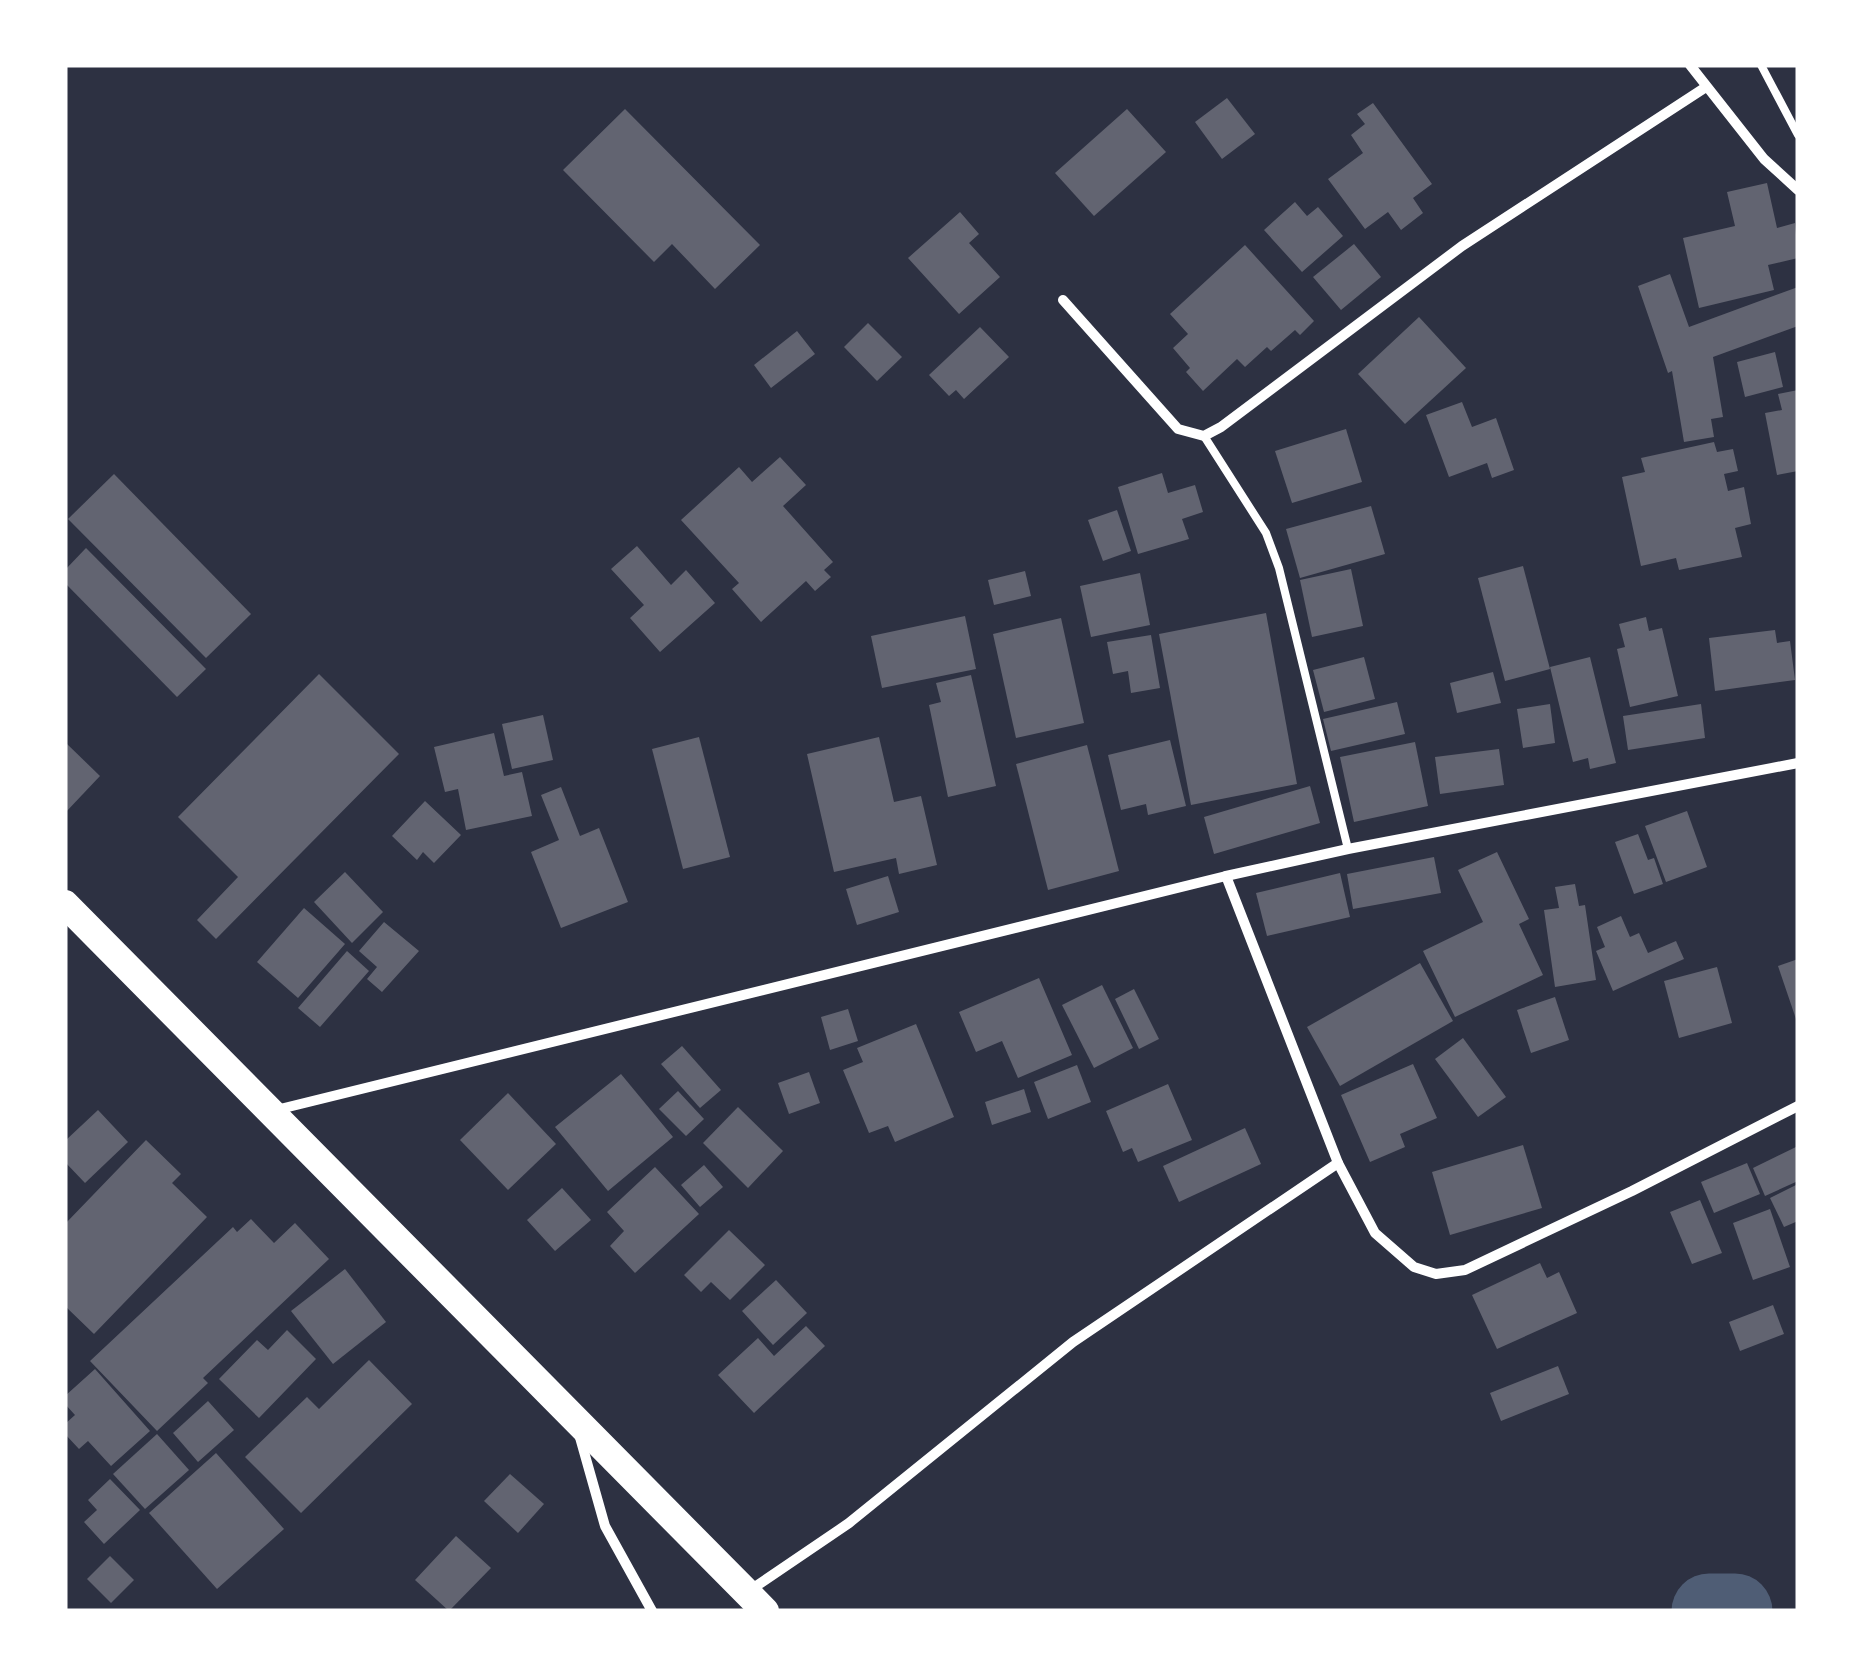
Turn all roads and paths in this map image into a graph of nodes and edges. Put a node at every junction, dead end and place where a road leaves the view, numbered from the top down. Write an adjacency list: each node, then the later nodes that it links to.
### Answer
1 (1690, 65): 3 (street)
2 (1761, 65): 4 (lane)
3 (1706, 87): 5 (street); 7 (street)
4 (1798, 135)
5 (1798, 190)
6 (1063, 300): 7 (street)
7 (1204, 436): 9 (lane)
8 (1798, 763): 9 (street)
9 (1348, 849): 10 (street)
10 (1226, 876): 13 (street); 14 (street)
11 (65, 904): 13 (highway)
12 (1798, 1106): 14 (street)
13 (270, 1111): 15 (highway)
14 (1338, 1162): 16 (street)
15 (577, 1424): 16 (highway); 17 (street)
16 (756, 1602)
17 (652, 1611)

